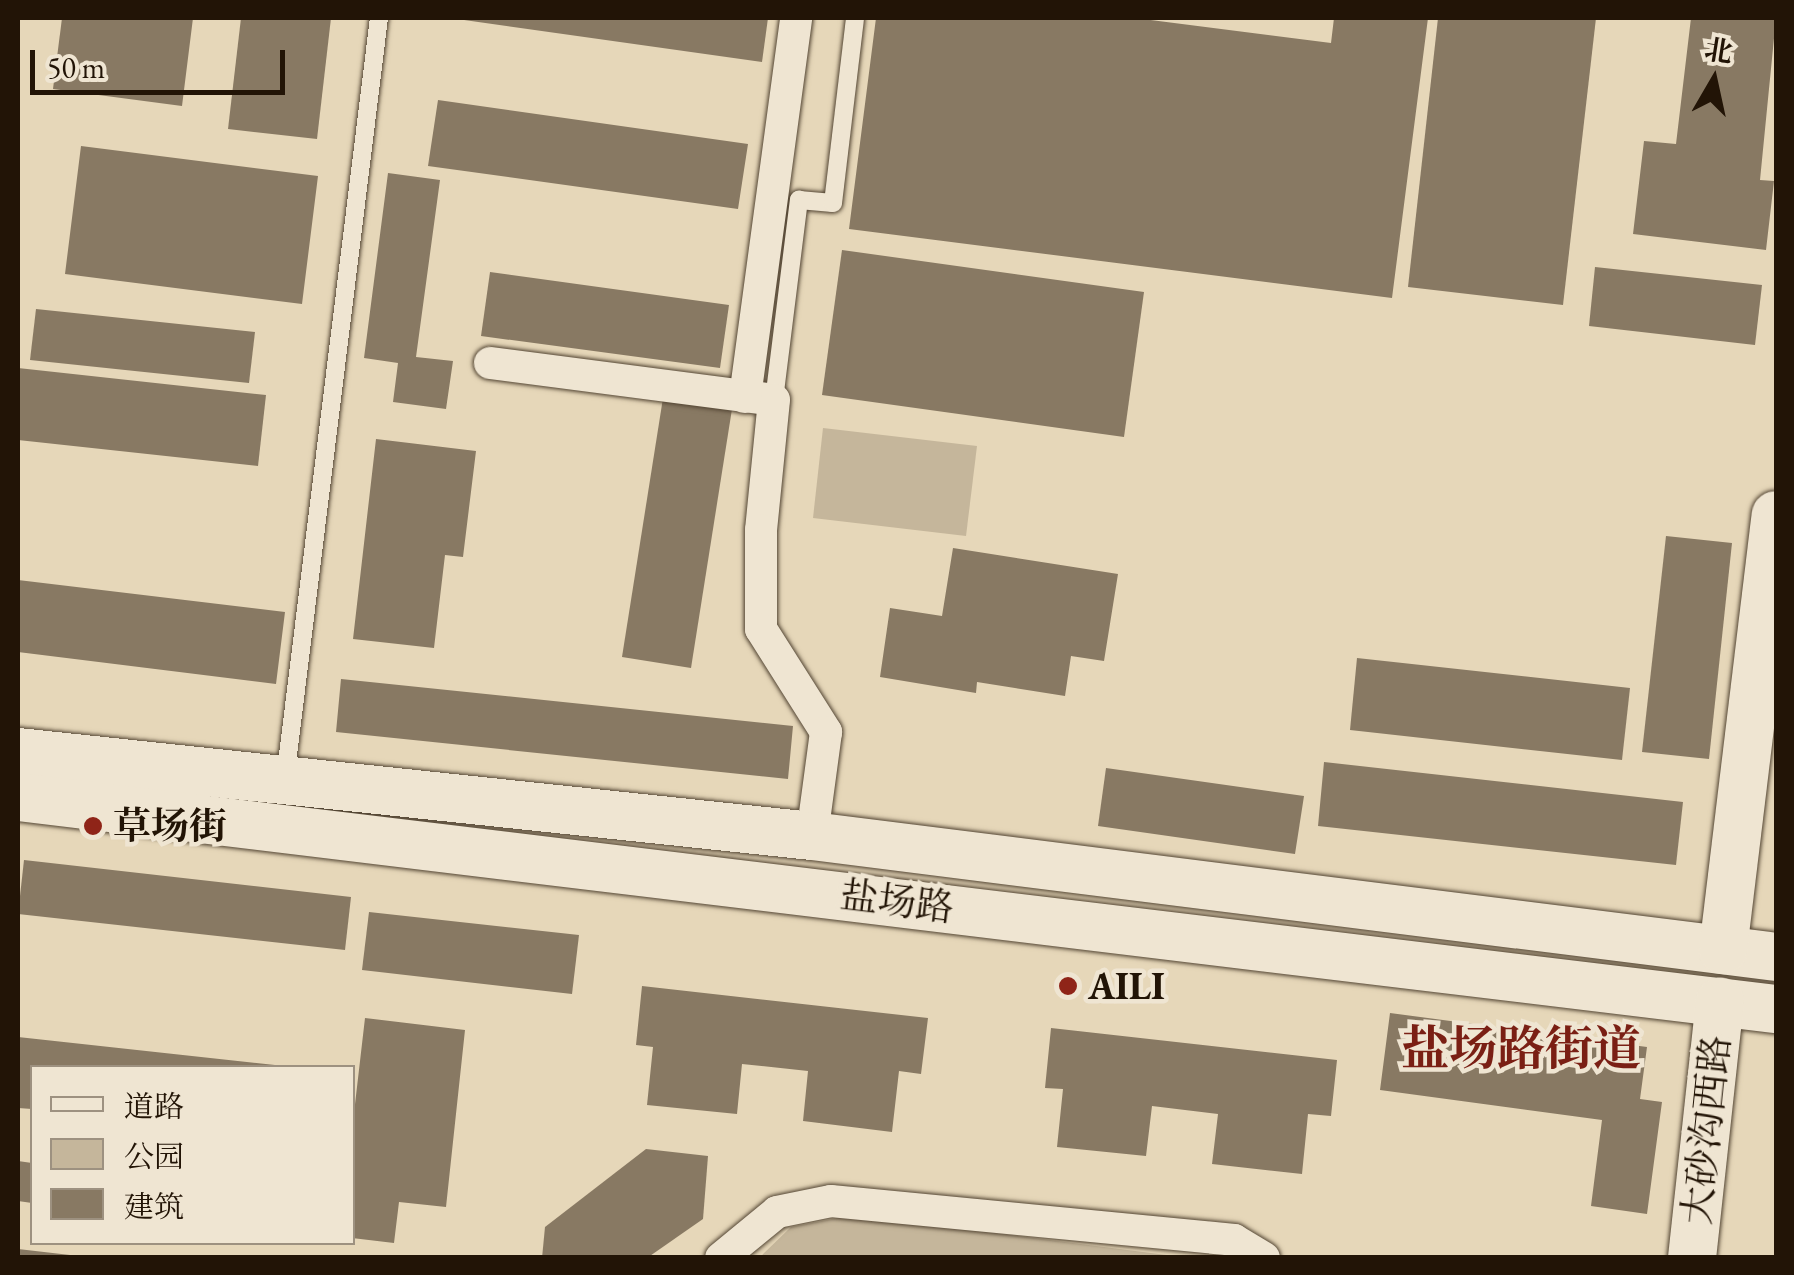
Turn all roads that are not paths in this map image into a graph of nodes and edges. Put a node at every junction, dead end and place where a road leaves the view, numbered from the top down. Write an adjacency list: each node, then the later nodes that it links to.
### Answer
1 (379, 18): 8 (lane)
2 (796, 18): 5 (street)
3 (855, 18): 5 (lane)
4 (490, 363): 5 (street)
5 (759, 398): 10 (street)
6 (1776, 515): 11 (main road)
7 (18, 752): 8 (main road, 盐场路)
8 (285, 779): 10 (main road, 盐场路)
9 (18, 797): 13 (main road, 盐场路)
10 (812, 836): 11 (main road, 盐场路)
11 (1723, 950): 12 (main road, 盐场路)
12 (1776, 957)
13 (1720, 1002): 14 (main road, 盐场路); 17 (main road, 大砂沟西路)
14 (1774, 1008)
15 (721, 1258): 16 (street)
16 (1264, 1258)
17 (1692, 1258)

